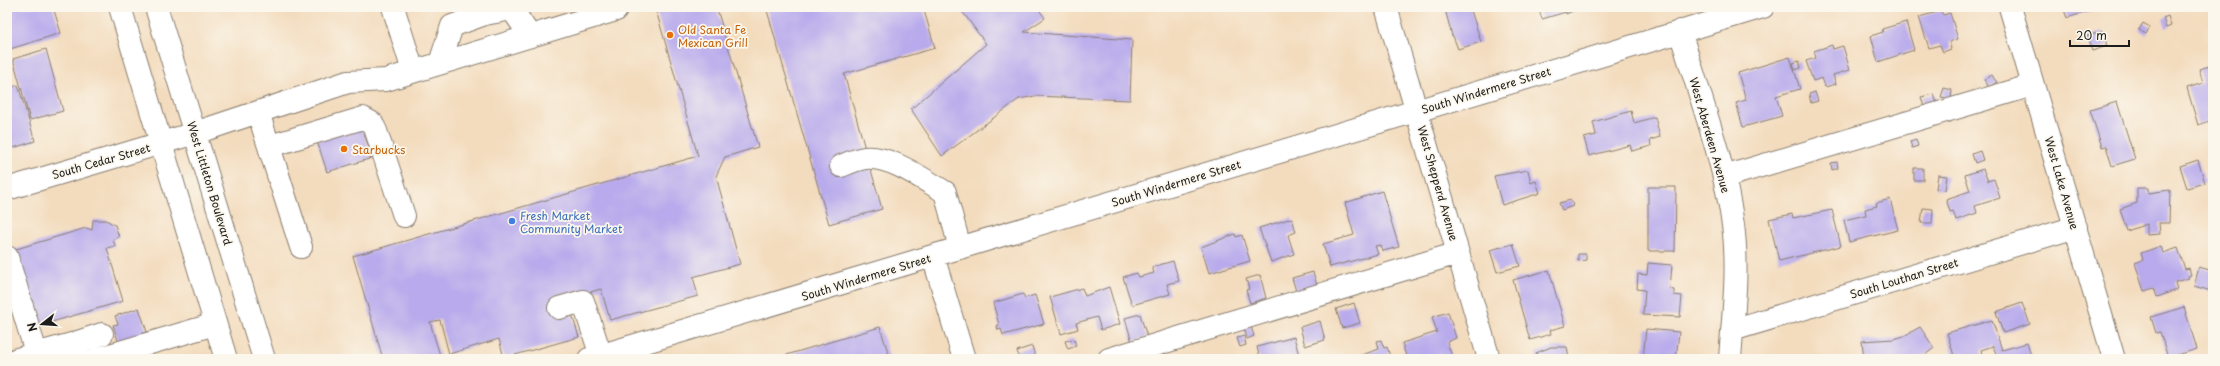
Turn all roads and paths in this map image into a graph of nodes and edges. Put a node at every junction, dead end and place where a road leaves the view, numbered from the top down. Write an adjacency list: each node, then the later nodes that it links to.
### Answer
1 (120, 7): 16 (street)
2 (156, 7): 15 (street, West Littleton Boulevard)
3 (393, 7): 11 (street)
4 (1386, 7): 13 (street, West Shepperd Avenue)
5 (1762, 7): 8 (street, South Windermere Street)
6 (2010, 7): 12 (street, West Lake Avenue)
7 (616, 10): 9 (street, South Cedar Street)
8 (1680, 31): 13 (street, South Windermere Street); 19 (street, West Aberdeen Avenue)
9 (530, 36): 10 (street, South Cedar Street); 10 (street)
10 (440, 63): 11 (street, South Cedar Street)
11 (413, 72): 14 (street, South Cedar Street)
12 (2033, 85): 19 (street); 22 (street, West Lake Avenue)
13 (1417, 110): 24 (street, South Windermere Street); 25 (street, West Shepperd Avenue)
14 (258, 112): 15 (street, South Cedar Street); 17 (street)
15 (195, 133): 16 (street, South Cedar Street); 37 (street, West Littleton Boulevard)
16 (162, 143): 20 (street, South Cedar Street); 29 (street)
17 (270, 146): 21 (street); 23 (street)
18 (841, 166): 24 (street)
19 (1724, 177): 30 (street, West Aberdeen Avenue)
20 (7, 189)
21 (404, 216)
22 (2076, 227): 30 (street, South Louthan Street); 42 (street, West Lake Avenue)
23 (301, 247)
24 (960, 248): 26 (street, South Windermere Street)
25 (1458, 254): 39 (street); 40 (street, West Shepperd Avenue)
26 (933, 256): 34 (street, South Windermere Street); 38 (street)
27 (7, 257): 33 (street)
28 (559, 308): 34 (street)
29 (215, 324): 35 (street); 36 (street)
30 (1732, 330): 41 (street, West Aberdeen Avenue)
31 (102, 334): 32 (street)
32 (78, 351): 33 (street)
33 (30, 357)
34 (595, 357)
35 (96, 359)
36 (226, 359)
37 (264, 359)
38 (964, 359)
39 (1109, 359)
40 (1489, 359)
41 (1730, 359)
42 (2114, 359)

